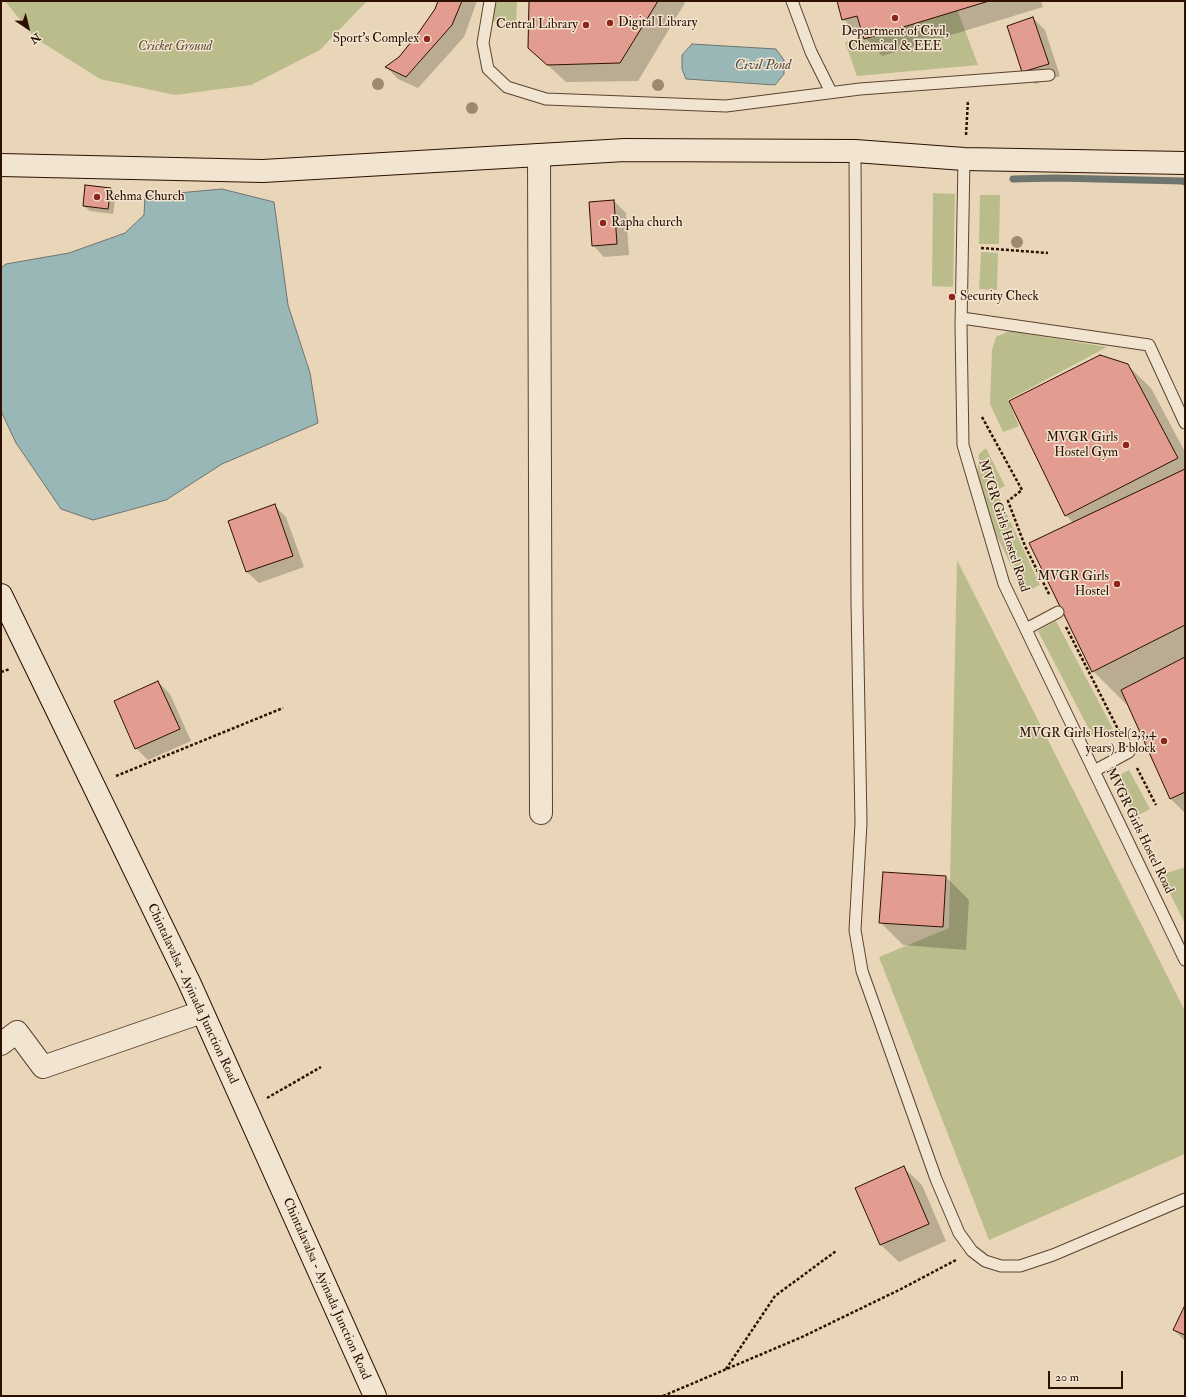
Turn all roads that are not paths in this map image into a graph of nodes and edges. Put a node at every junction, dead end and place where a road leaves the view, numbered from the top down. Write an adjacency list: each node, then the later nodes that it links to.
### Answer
1 (490, 1): 4 (lane)
2 (792, 1): 4 (lane)
3 (1049, 75): 4 (lane)
4 (831, 92)
5 (855, 151): 6 (street); 7 (street); 21 (lane)
6 (539, 155): 9 (street); 17 (street)
7 (964, 159): 8 (street); 10 (lane, MVGR Girls Hostel Road)
8 (1185, 163)
9 (1, 165)
10 (962, 318): 11 (lane); 14 (lane, MVGR Girls Hostel Road)
11 (1185, 423)
12 (1, 595): 19 (street, Chintalavalsa - Ayinada Junction Road)
13 (1058, 612): 14 (lane)
14 (1026, 629): 16 (lane, MVGR Girls Hostel Road)
15 (1129, 752): 16 (lane)
16 (1094, 771): 18 (lane, MVGR Girls Hostel Road)
17 (541, 813)
18 (1185, 960)
19 (202, 1012): 20 (street); 22 (street, Chintalavalsa - Ayinada Junction Road)
20 (1, 1044)
21 (1185, 1199)
22 (375, 1396)

